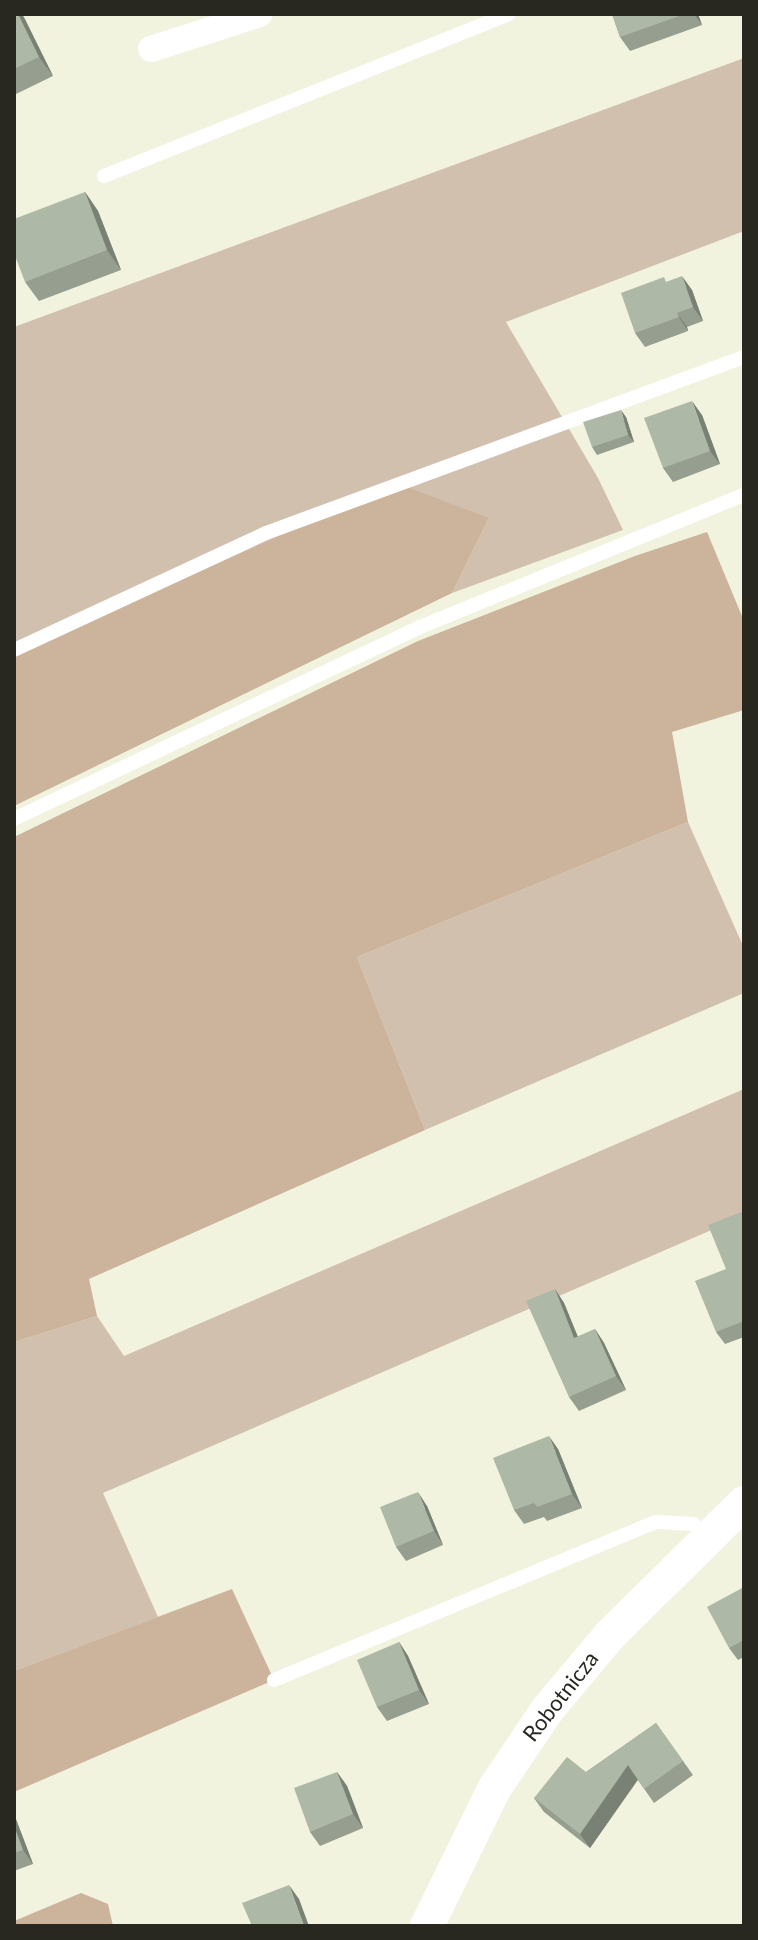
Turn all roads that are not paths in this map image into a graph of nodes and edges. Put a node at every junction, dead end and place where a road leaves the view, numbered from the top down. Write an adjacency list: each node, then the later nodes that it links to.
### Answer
1 (260, 14): 3 (street)
2 (509, 14): 4 (lane)
3 (151, 49)
4 (104, 176)
5 (744, 357): 7 (lane)
6 (744, 495): 8 (lane)
7 (14, 650)
8 (14, 819)
9 (744, 1503): 12 (street, Robotnicza)
10 (694, 1524): 11 (lane)
11 (274, 1680)
12 (427, 1926)

